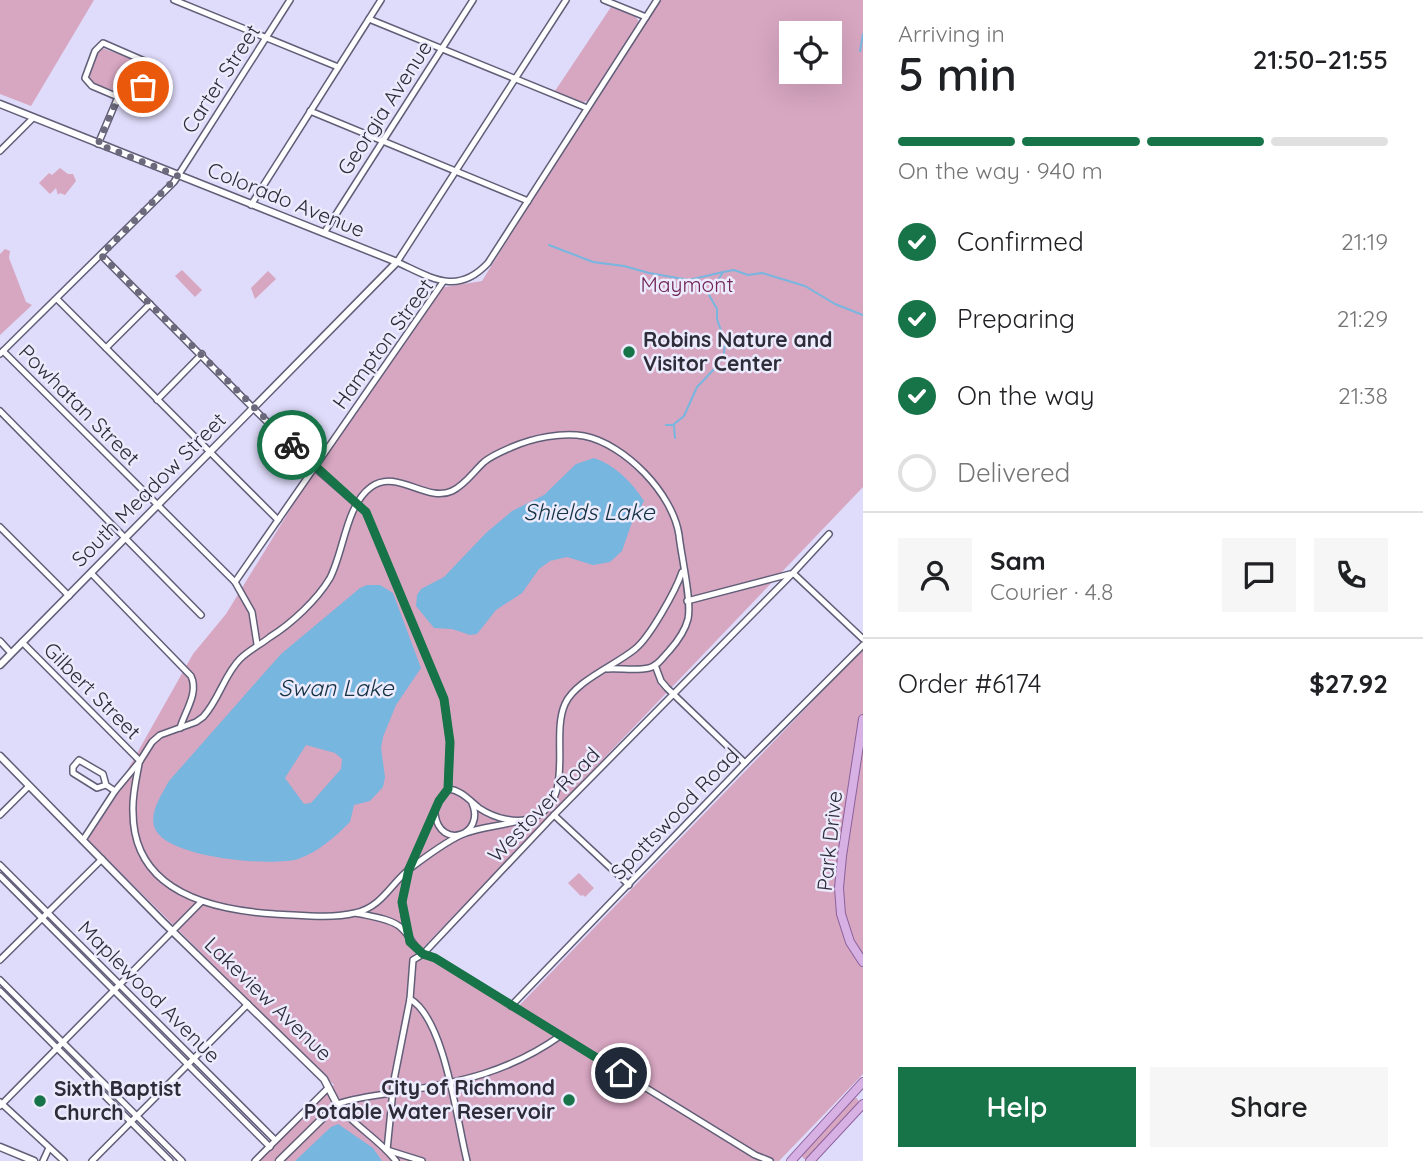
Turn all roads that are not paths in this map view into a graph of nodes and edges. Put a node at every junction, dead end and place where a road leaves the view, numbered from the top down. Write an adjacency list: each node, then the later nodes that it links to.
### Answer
1 (174, 0): 9 (street)
2 (195, 0): 9 (street)
3 (290, 0): 12 (street, Carter Street)
4 (381, 0): 11 (street)
5 (473, 0): 13 (street, Georgia Avenue)
6 (566, 0): 15 (street, South Meadow Street)
7 (604, 0): 10 (street)
8 (657, 0): 10 (street, Hampton Street)
9 (190, 7): 12 (street)
10 (646, 17): 18 (street, Hampton Street)
11 (369, 19): 13 (street); 14 (street)
12 (266, 38): 14 (street); 25 (street, Carter Street)
13 (442, 48): 15 (street); 21 (street, Georgia Avenue)
14 (338, 67): 19 (street)
15 (516, 79): 18 (street); 24 (street, South Meadow Street)
16 (118, 97): 16 (street); 22 (street)
17 (0, 104): 20 (street, Colorado Avenue)
18 (587, 108): 26 (street, Hampton Street)
19 (310, 111): 21 (street); 27 (street)
20 (33, 118): 22 (street, Colorado Avenue); 23 (street)
21 (382, 140): 24 (street); 28 (street, Georgia Avenue)
22 (98, 144): 25 (street, Colorado Avenue)
23 (0, 151)
24 (456, 171): 26 (street); 30 (street, South Meadow Street)
25 (178, 176): 27 (street, Colorado Avenue); 29 (street, Carter Street)
26 (528, 201): 31 (street, Hampton Street)
27 (251, 205): 28 (street, Colorado Avenue)
28 (324, 233): 30 (street, Colorado Avenue)
29 (101, 255): 32 (street, Carter Street); 33 (street)
30 (397, 262): 31 (street, Colorado Avenue); 38 (street, South Meadow Street)
31 (443, 282): 41 (street, Hampton Street)
32 (57, 299): 34 (street); 35 (street, Carter Street)
33 (150, 304): 34 (street); 36 (street)
34 (106, 348): 37 (street)
35 (1, 352): 43 (street, Powhatan Street)
36 (202, 354): 37 (street); 38 (street)
37 (157, 400): 40 (street)
38 (254, 408): 40 (street, South Meadow Street); 41 (street)
39 (0, 411): 47 (street)
40 (210, 452): 43 (street, South Meadow Street); 44 (street)
41 (314, 467): 42 (street); 44 (street, Hampton Street)
42 (356, 502): 48 (street); 58 (street); 72 (street)
43 (158, 506): 47 (street, South Meadow Street); 51 (street, Powhatan Street)
44 (278, 520): 51 (street, Hampton Street)
45 (0, 527): 52 (street)
46 (829, 534): 50 (street, Westover Road)
47 (127, 537): 49 (street, South Meadow Street); 54 (street)
48 (682, 569): 53 (street); 63 (street)
49 (91, 573): 52 (street, South Meadow Street); 66 (street)
50 (793, 573): 53 (street); 55 (street); 64 (street, Westover Road)
51 (235, 582): 58 (street, Powhatan Street)
52 (69, 596): 57 (street, South Meadow Street)
53 (687, 601): 62 (street)
54 (201, 615)
55 (863, 639)
56 (0, 641): 60 (street)
57 (22, 642): 60 (street, South Meadow Street); 68 (street, Gilbert Street)
58 (257, 645): 66 (street)
59 (863, 645): 69 (street, Spottswood Road)
60 (11, 653): 61 (street, South Meadow Street)
61 (0, 665)
62 (655, 665): 63 (street); 64 (street)
63 (607, 670): 75 (street)
64 (675, 695): 69 (street); 78 (street, Westover Road)
65 (863, 719): 95 (main road, Park Drive)
66 (180, 728): 68 (street)
67 (0, 756): 71 (street, Lakeview Avenue)
68 (139, 761): 73 (street); 87 (street)
69 (745, 763): 86 (street, Spottswood Road)
70 (106, 785): 70 (street); 73 (street)
71 (29, 786): 77 (street); 81 (street, Lakeview Avenue)
72 (448, 789): 74 (street); 76 (street)
73 (114, 791): 81 (street)
74 (470, 800): 79 (street); 80 (street)
75 (547, 808): 78 (street); 79 (street)
76 (435, 811): 80 (street); 84 (street)
77 (0, 815)
78 (555, 815): 86 (street); 93 (street, Westover Road)
79 (518, 821): 80 (street)
80 (464, 833): 84 (street)
81 (83, 840): 82 (street, Lakeview Avenue)
82 (102, 859): 88 (street); 91 (street, Lakeview Avenue)
83 (0, 865): 88 (street, Maplewood Avenue)
84 (409, 869): 89 (street); 92 (street)
85 (0, 877): 90 (street, Maplewood Avenue)
86 (629, 885): 102 (street, Spottswood Road)
87 (201, 902): 89 (street); 91 (street)
88 (48, 913): 90 (street); 97 (street, Maplewood Avenue)
89 (356, 913): 92 (street)
90 (42, 918): 94 (street); 99 (street, Maplewood Avenue)
91 (173, 931): 97 (street); 101 (street, Lakeview Avenue)
92 (408, 940): 93 (street)
93 (423, 954): 100 (street, Westover Road); 102 (street)
94 (0, 960)
95 (863, 962)
96 (0, 980): 104 (street)
97 (120, 985): 99 (street); 105 (street, Maplewood Avenue)
98 (0, 991): 104 (street)
99 (114, 991): 104 (street); 106 (street, Maplewood Avenue)
100 (410, 999): 107 (street); 110 (street, Westover Road)
101 (248, 1004): 105 (street); 109 (street, Lakeview Avenue)
102 (511, 1006): 103 (street)
103 (561, 1036): 107 (street); 121 (street)
104 (60, 1045): 112 (street); 115 (street)
105 (194, 1059): 106 (street); 116 (street, Maplewood Avenue)
106 (188, 1065): 115 (street); 118 (street, Maplewood Avenue)
107 (449, 1082): 110 (street); 132 (street)
108 (861, 1086): 111 (street); 134 (main road)
109 (328, 1088): 113 (street, Lakeview Avenue); 116 (street)
110 (394, 1093): 113 (street); 120 (street, Westover Road)
111 (863, 1097)
112 (1, 1104): 119 (street)
113 (337, 1104): 120 (street); 129 (street)
114 (863, 1104): 135 (main road)
115 (134, 1119): 125 (street); 126 (street); 127 (street)
116 (275, 1140): 118 (street)
117 (0, 1147): 122 (street)
118 (270, 1147): 128 (street)
119 (49, 1148): 123 (street); 124 (street)
120 (387, 1150): 130 (street); 131 (street)
121 (757, 1158): 133 (street)
122 (34, 1161)
123 (43, 1161)
124 (64, 1161)
125 (92, 1161)
126 (170, 1161)
127 (182, 1161)
128 (255, 1161)
129 (279, 1161)
130 (396, 1161)
131 (422, 1161)
132 (467, 1161)
133 (771, 1161)
134 (791, 1161)
135 (810, 1161)

